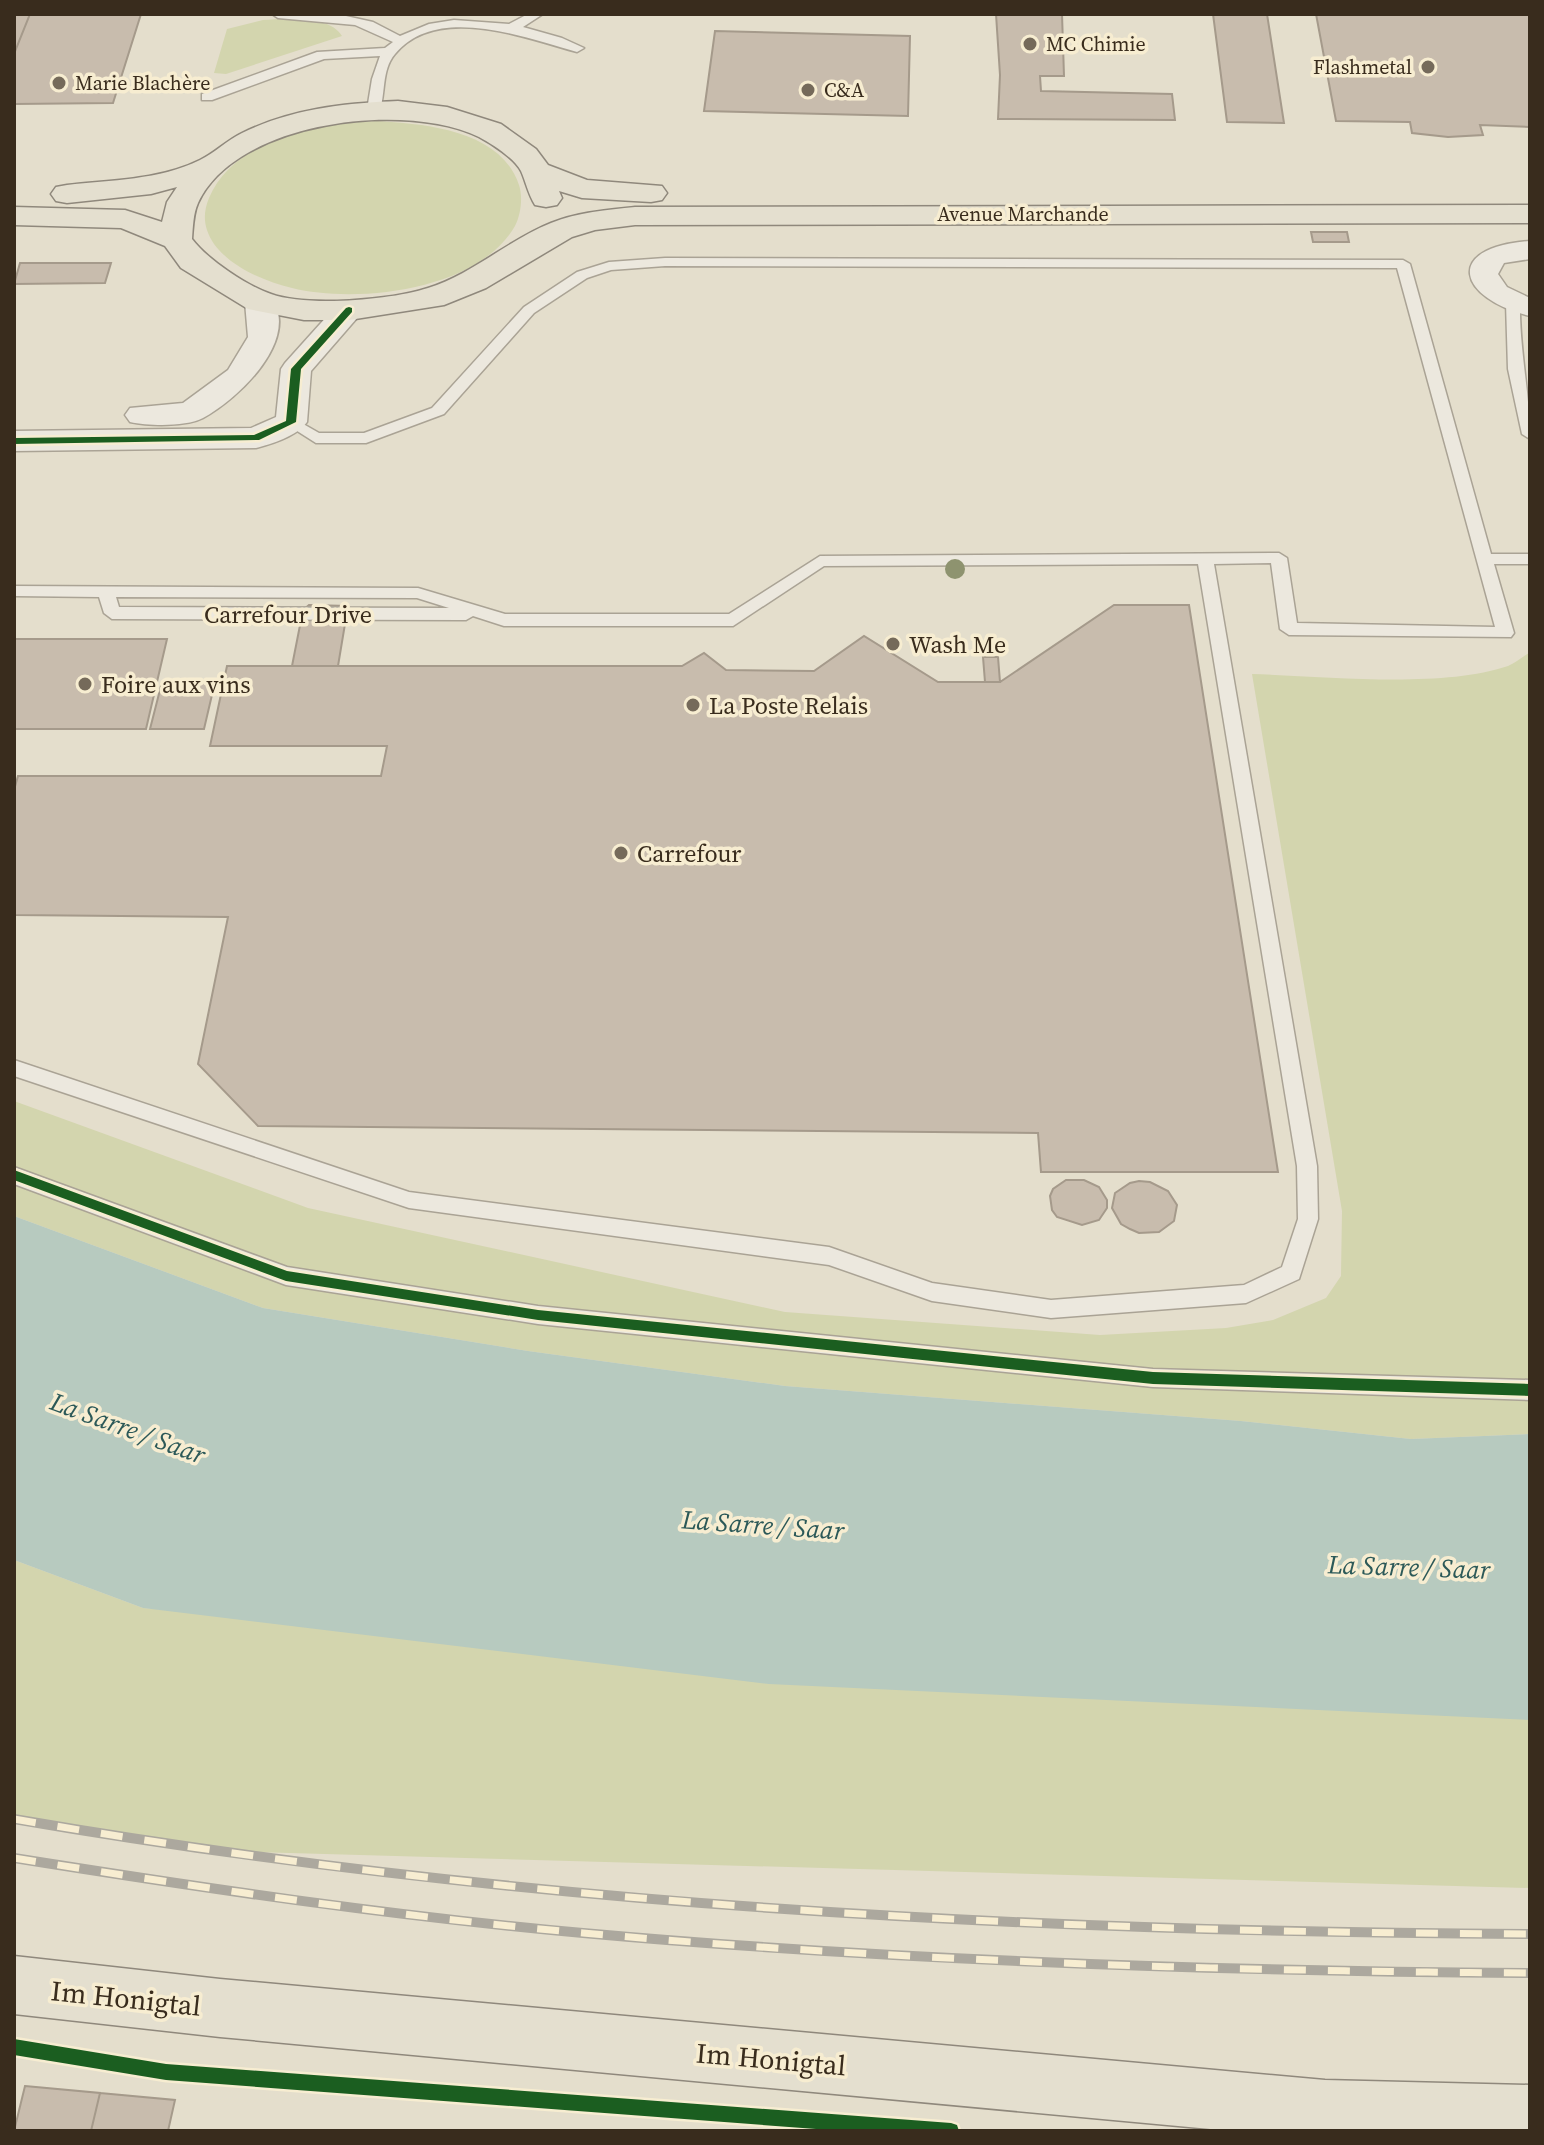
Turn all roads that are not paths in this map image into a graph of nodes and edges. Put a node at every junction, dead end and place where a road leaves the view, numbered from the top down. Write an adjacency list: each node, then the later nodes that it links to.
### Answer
1 (278, 14): 6 (lane)
2 (419, 14): 5 (lane)
3 (537, 14): 4 (lane)
4 (512, 28): 5 (lane); 7 (lane)
5 (421, 32): 6 (lane)
6 (403, 41): 8 (lane)
7 (577, 48)
8 (389, 52): 9 (lane); 10 (lane)
9 (207, 97)
10 (374, 110): 11 (main road, Avenue Marchande); 12 (main road, Avenue Marchande)
11 (209, 167): 13 (main road, Avenue Marchande); 17 (main road, Avenue Marchande)
12 (537, 171): 14 (main road, Avenue Marchande); 19 (main road, Avenue Marchande)
13 (14, 195)
14 (1530, 196)
15 (1530, 214): 19 (main road, Avenue Marchande)
16 (14, 216): 17 (main road, Avenue Marchande)
17 (176, 239): 20 (main road, Avenue Marchande)
18 (1530, 250): 21 (street)
19 (522, 251): 22 (main road, Avenue Marchande)
20 (260, 302): 22 (main road, Avenue Marchande); 23 (street)
21 (1522, 305): 25 (lane)
22 (349, 310): 24 (street)
23 (14, 420)
24 (291, 422): 26 (street); 28 (lane)
25 (1530, 434)
26 (14, 441)
27 (1205, 558): 28 (lane); 30 (lane, Carrefour Drive); 31 (lane)
28 (1485, 559): 29 (lane)
29 (1530, 559)
30 (14, 591)
31 (14, 1068)
32 (14, 1175): 33 (lane)
33 (1530, 1390)
34 (14, 1985): 35 (main road, Im Honigtal)
35 (1530, 2115)

